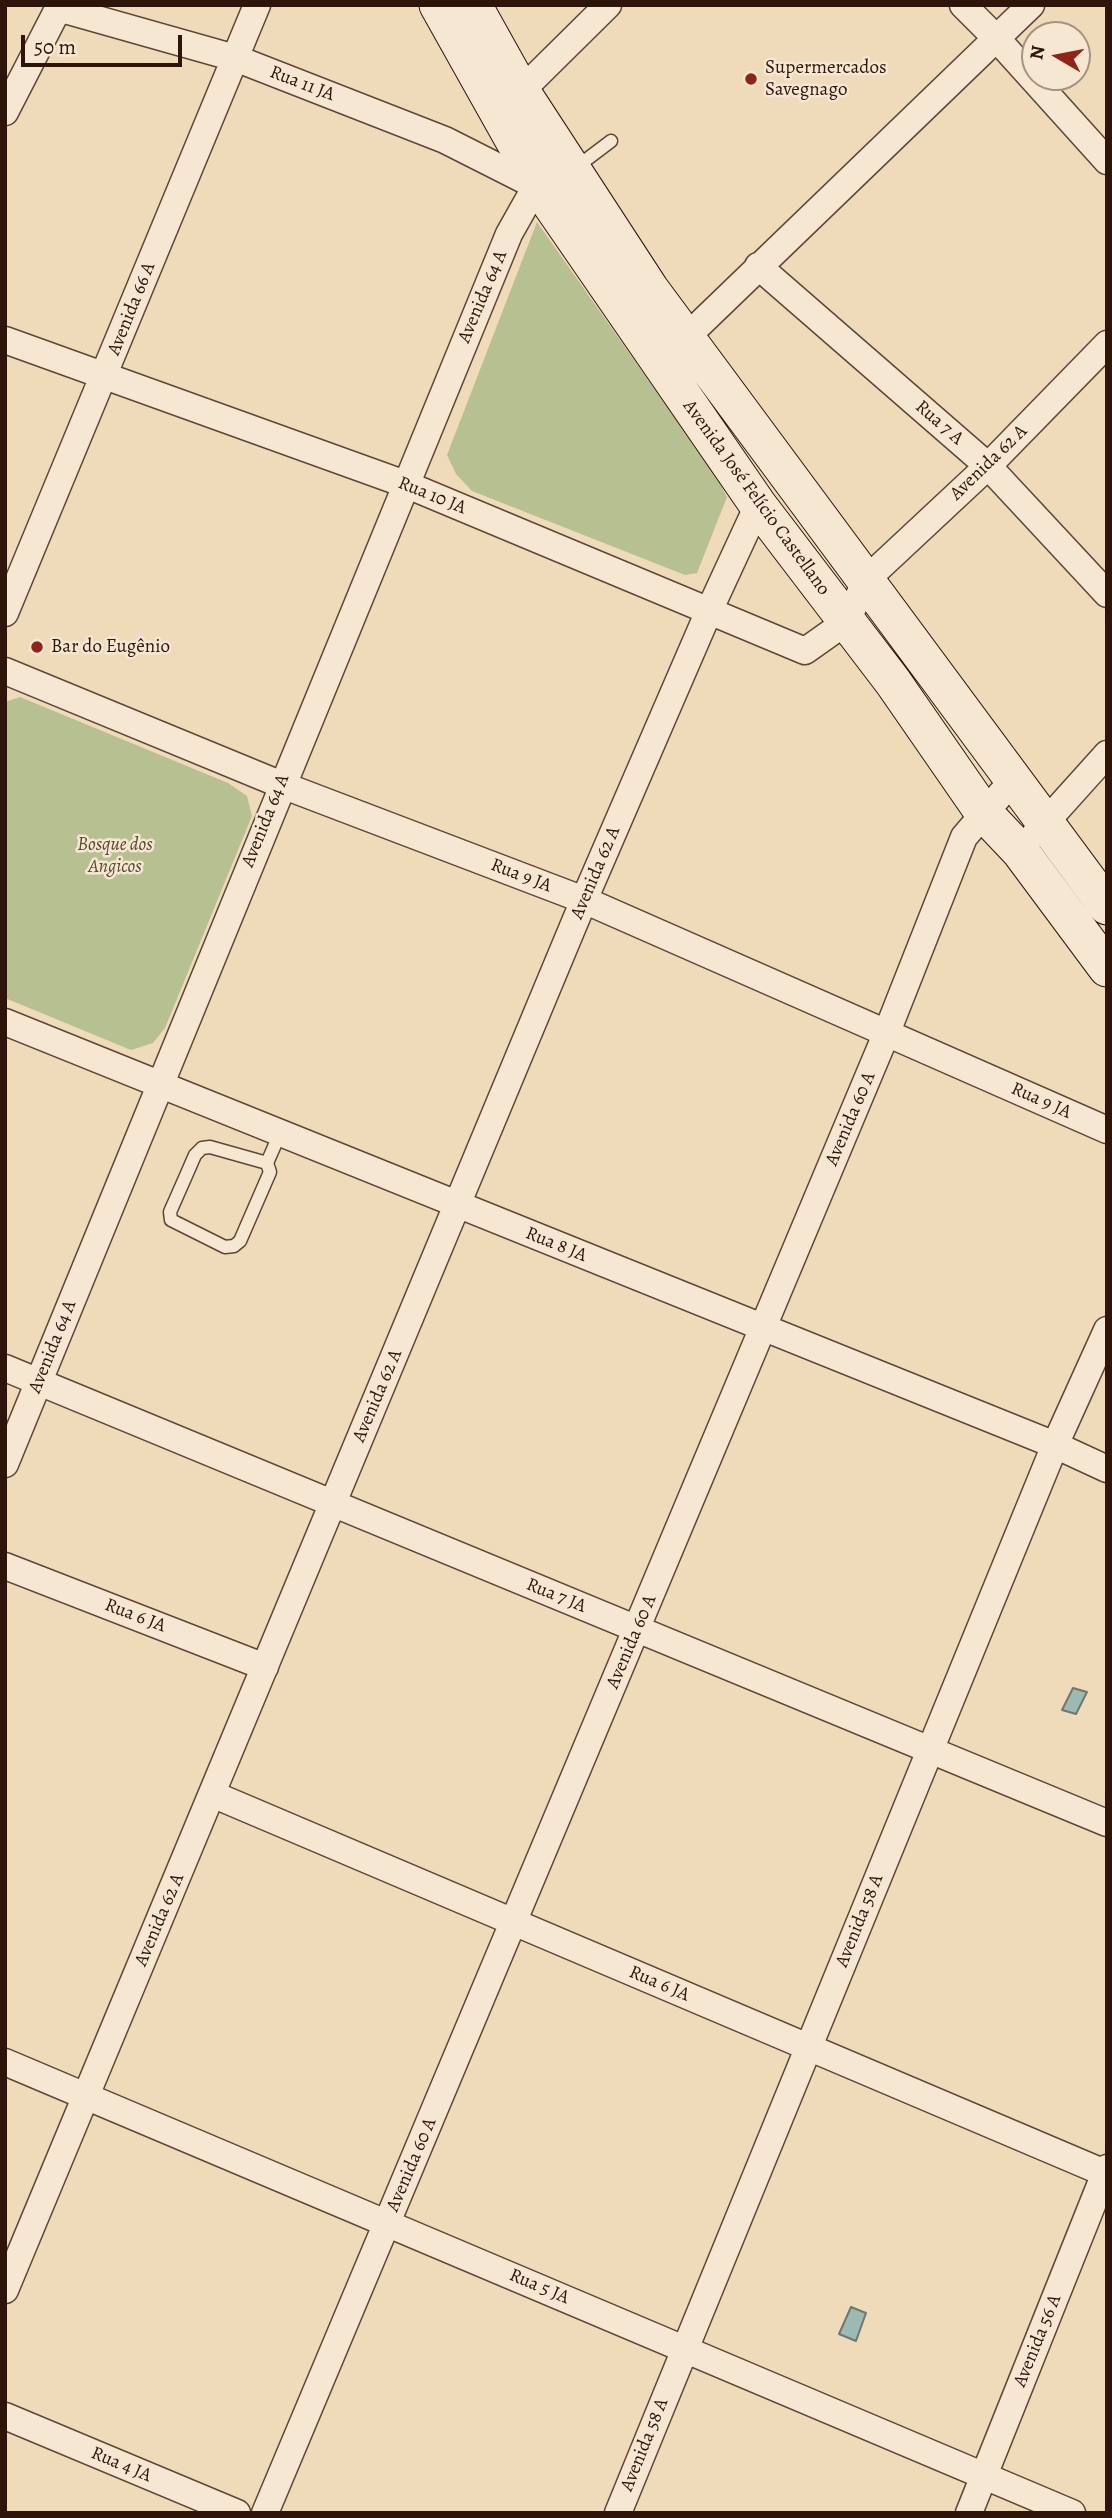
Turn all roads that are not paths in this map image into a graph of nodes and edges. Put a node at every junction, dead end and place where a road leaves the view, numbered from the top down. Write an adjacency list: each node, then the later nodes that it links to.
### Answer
1 (257, 5): 9 (street, Avenida 66 A)
2 (438, 5): 10 (main road, Avenida José Felício Castellano)
3 (473, 5): 10 (main road, Avenida José Felício Castellano)
4 (608, 5): 10 (street)
5 (963, 5): 8 (street)
6 (1031, 5): 8 (street)
7 (59, 7): 9 (street, Rua 11 JA); 11 (street)
8 (998, 38): 13 (street); 16 (street)
9 (235, 58): 15 (street, Rua 11 JA); 21 (street, Avenida 66 A)
10 (508, 99): 14 (main road, Avenida José Felício Castellano); 15 (main road, Avenida José Felício Castellano)
11 (5, 112)
12 (611, 141): 14 (lane)
13 (1107, 161)
14 (574, 169): 15 (street); 17 (main road, Avenida José Felício Castellano)
15 (537, 185): 20 (main road, Avenida José Felício Castellano); 23 (street, Avenida 64 A)
16 (758, 266): 17 (street); 22 (street, Rua 7 A)
17 (686, 337): 20 (street); 25 (main road, Avenida José Felício Castellano)
18 (5, 340): 21 (street, Rua 10 JA)
19 (1107, 344): 22 (street, Avenida 62 A)
20 (660, 363): 24 (main road, Avenida José Felício Castellano)
21 (104, 377): 23 (street, Rua 10 JA); 28 (street, Avenida 66 A)
22 (988, 466): 25 (street, Avenida 62 A); 26 (street, Rua 7 A)
23 (405, 484): 27 (street, Rua 10 JA); 33 (street, Avenida 64 A)
24 (758, 505): 27 (street, Avenida 62 A); 29 (main road, Avenida José Felício Castellano)
25 (867, 579): 29 (street); 32 (main road, Avenida José Felício Castellano)
26 (1107, 594)
27 (709, 611): 29 (street, Rua 10 JA); 37 (street, Avenida 62 A)
28 (5, 613)
29 (846, 622): 34 (main road, Avenida José Felício Castellano)
30 (5, 671): 33 (street, Rua 9 JA)
31 (1107, 754): 35 (street)
32 (1012, 781): 34 (street, Avenida 60 A); 35 (main road, Avenida José Felício Castellano)
33 (282, 785): 37 (street, Rua 9 JA); 42 (street, Avenida 64 A)
34 (983, 812): 36 (main road, Avenida José Felício Castellano); 41 (street, Avenida 60 A)
35 (1046, 821): 36 (street); 38 (main road, Avenida José Felício Castellano)
36 (1020, 851): 39 (main road, Avenida José Felício Castellano)
37 (584, 900): 41 (street, Rua 9 JA); 46 (street, Avenida 62 A)
38 (1107, 906)
39 (1107, 968)
40 (5, 1021): 42 (street, Rua 8 JA)
41 (887, 1032): 43 (street, Rua 9 JA); 47 (street, Avenida 60 A)
42 (158, 1086): 44 (street, Rua 8 JA); 50 (street, Avenida 64 A)
43 (1107, 1130)
44 (281, 1131): 45 (lane); 46 (street, Rua 8 JA)
45 (267, 1163): 45 (lane)
46 (457, 1205): 47 (street, Rua 8 JA); 54 (street, Avenida 62 A)
47 (764, 1327): 51 (street, Rua 8 JA); 56 (street, Avenida 60 A)
48 (1107, 1331): 51 (street, Avenida 58 A)
49 (5, 1368): 50 (street, Rua 7 JA)
50 (38, 1381): 52 (street, Avenida 64 A); 54 (street, Rua 7 JA)
51 (1055, 1445): 53 (street, Rua 8 JA); 58 (street, Avenida 58 A)
52 (5, 1464)
53 (1107, 1469)
54 (333, 1505): 56 (street, Rua 7 JA); 57 (street, Avenida 62 A)
55 (5, 1566): 57 (street, Rua 6 JA)
56 (637, 1629): 58 (street, Rua 7 JA); 61 (street, Avenida 60 A)
57 (265, 1667): 59 (street, Avenida 62 A)
58 (930, 1750): 60 (street, Rua 7 JA); 62 (street, Avenida 58 A)
59 (212, 1794): 61 (street, Rua 6 JA); 64 (street, Avenida 62 A)
60 (1107, 1823)
61 (514, 1922): 62 (street, Rua 6 JA); 66 (street, Avenida 60 A)
62 (808, 2047): 65 (street, Rua 6 JA); 68 (street, Avenida 58 A)
63 (5, 2062): 64 (street, Rua 5 JA)
64 (87, 2095): 66 (street, Rua 5 JA); 67 (street, Avenida 62 A)
65 (1106, 2171): 70 (street, Avenida 56 A)
66 (387, 2222): 68 (street, Rua 5 JA); 72 (street, Avenida 60 A)
67 (5, 2290)
68 (685, 2348): 70 (street, Rua 5 JA); 73 (street, Avenida 58 A)
69 (5, 2416): 71 (street, Rua 4 JA)
70 (984, 2476): 74 (street, Avenida 56 A); 75 (street, Rua 5 JA)
71 (237, 2513)
72 (265, 2513)
73 (618, 2513)
74 (969, 2513)
75 (1072, 2513)

